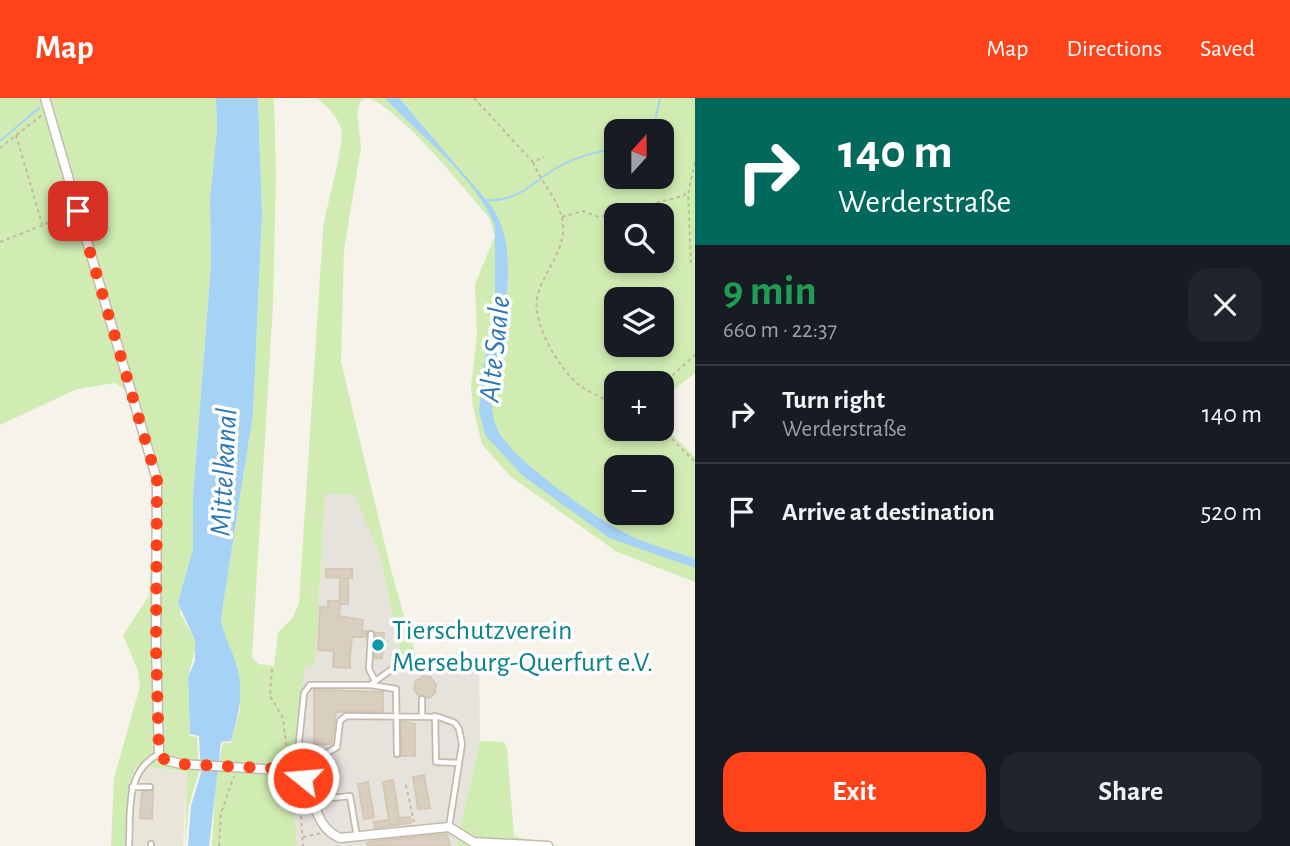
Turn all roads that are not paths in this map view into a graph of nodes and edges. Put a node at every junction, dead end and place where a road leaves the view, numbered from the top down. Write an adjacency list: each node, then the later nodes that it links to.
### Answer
1 (45, 98): 9 (street)
2 (371, 634): 4 (lane)
3 (410, 656): 4 (lane)
4 (372, 683): 6 (lane); 12 (lane)
5 (422, 699): 7 (lane)
6 (397, 716): 7 (lane); 10 (lane); 12 (lane)
7 (422, 716): 8 (lane)
8 (435, 716): 11 (lane); 11 (lane)
9 (159, 754): 12 (street); 14 (lane)
10 (397, 754)
11 (459, 762): 16 (lane)
12 (292, 770): 15 (street)
13 (150, 787): 14 (lane)
14 (132, 788): 19 (lane)
15 (312, 800): 17 (lane); 18 (street)
16 (449, 827): 17 (street); 20 (street)
17 (357, 838): 18 (street)
18 (340, 842)
19 (129, 846)
20 (548, 846)

